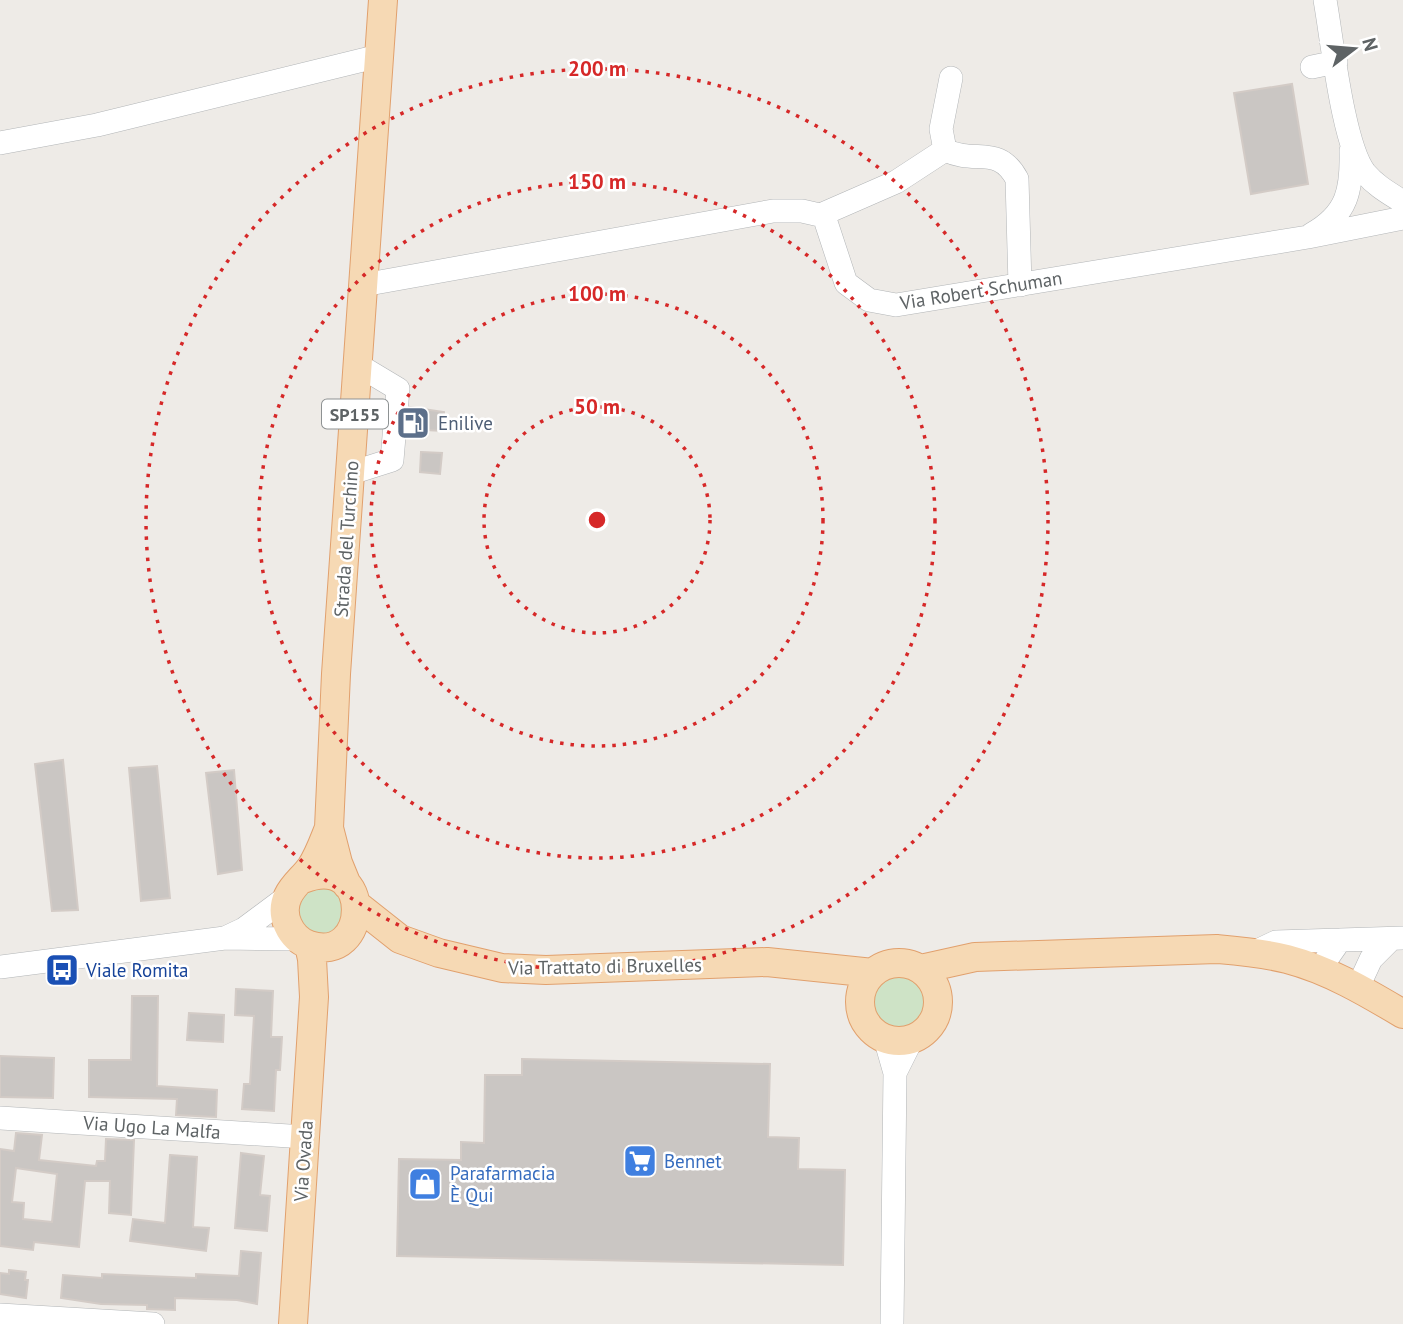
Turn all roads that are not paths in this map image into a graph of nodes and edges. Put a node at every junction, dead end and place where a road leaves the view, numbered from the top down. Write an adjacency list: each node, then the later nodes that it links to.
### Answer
1 (383, 0): 3 (main road, Strada del Turchino / SP155)
2 (1325, 0): 4 (street)
3 (379, 56): 7 (street); 14 (main road, Strada del Turchino / SP155)
4 (1336, 62): 5 (street); 8 (street)
5 (1312, 67)
6 (951, 78): 9 (street)
7 (0, 143)
8 (1351, 144): 10 (street); 13 (street)
9 (945, 150): 11 (street); 15 (street)
10 (1403, 202)
11 (824, 216): 14 (street); 15 (street, Via Robert Schuman)
12 (1403, 218): 13 (street, Via Robert Schuman)
13 (1308, 237): 15 (street, Via Robert Schuman)
14 (363, 285): 16 (main road, Strada del Turchino / SP155)
15 (1020, 285)
16 (358, 365): 17 (main road, Strada del Turchino / SP155); 17 (street)
17 (351, 473): 18 (main road, Strada del Turchino / SP155)
18 (329, 828): 19 (main road, Strada del Turchino / SP155); 20 (main road, Strada del Turchino / SP155)
19 (295, 888): 20 (main road); 21 (street); 25 (main road)
20 (352, 895): 22 (main road, Via Trattato di Bruxelles); 25 (main road)
21 (225, 938): 25 (street); 28 (street)
22 (401, 939): 25 (main road, Via Trattato di Bruxelles); 29 (main road, Via Trattato di Bruxelles)
23 (1397, 939): 24 (street); 33 (street)
24 (1340, 940): 26 (street); 31 (street)
25 (321, 942): 39 (main road, Via Ovada)
26 (1255, 952): 27 (main road); 31 (main road)
27 (1009, 955): 30 (main road); 35 (main road)
28 (0, 967)
29 (813, 967): 32 (main road, Via Trattato di Bruxelles); 34 (main road)
30 (921, 969): 32 (main road); 35 (main road)
31 (1319, 970): 33 (main road)
32 (873, 973): 34 (main road)
33 (1358, 987): 36 (main road)
34 (860, 1004): 37 (main road)
35 (938, 1004): 37 (main road)
36 (1403, 1014)
37 (899, 1038): 44 (street)
38 (0, 1118): 39 (street, Via Ugo La Malfa)
39 (305, 1137): 43 (main road, Via Ovada)
40 (0, 1315): 41 (street)
41 (35, 1320): 42 (street)
42 (153, 1324)
43 (293, 1324)
44 (892, 1324)

